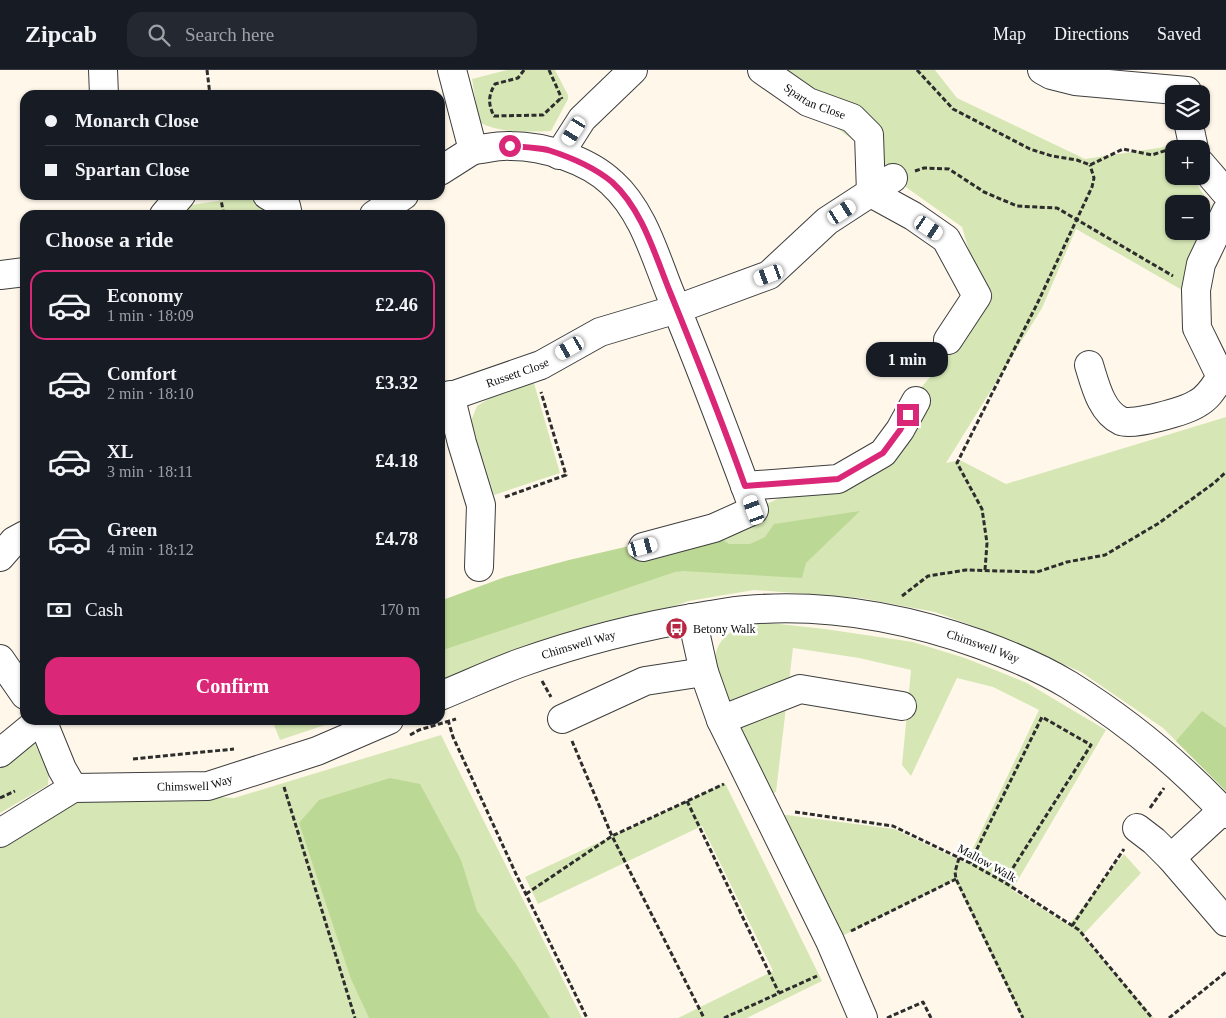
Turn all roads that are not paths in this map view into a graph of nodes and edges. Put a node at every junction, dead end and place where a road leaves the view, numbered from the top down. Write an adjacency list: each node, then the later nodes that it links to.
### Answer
1 (103, 70): 8 (street)
2 (452, 70): 9 (street)
3 (634, 70): 10 (street)
4 (762, 70): 14 (street, Spartan Close)
5 (1042, 70): 6 (street)
6 (1068, 75): 7 (street)
7 (1188, 85)
8 (104, 90)
9 (473, 150): 10 (street); 12 (street)
10 (559, 155): 25 (street)
11 (1210, 168): 15 (street)
12 (445, 169)
13 (893, 178): 14 (street)
14 (871, 193): 25 (street); 26 (street)
15 (1226, 193)
16 (177, 200): 19 (street)
17 (276, 200): 20 (street)
18 (396, 200): 21 (street)
19 (168, 210)
20 (287, 210)
21 (382, 210)
22 (1226, 212): 28 (street)
23 (20, 273): 24 (street)
24 (0, 275)
25 (677, 308): 29 (street, Russett Close); 31 (street)
26 (948, 340)
27 (1089, 366): 28 (street)
28 (1223, 377)
29 (445, 397): 35 (street)
30 (916, 401): 31 (street)
31 (749, 498): 33 (street)
32 (20, 538): 34 (street)
33 (643, 547)
34 (0, 556)
35 (479, 567)
36 (692, 618): 38 (street); 40 (street, Chimswell Way); 49 (street, Chimswell Way)
37 (0, 659): 39 (street)
38 (704, 672): 42 (street); 43 (street)
39 (20, 688)
40 (445, 694)
41 (902, 706): 43 (street)
42 (562, 719)
43 (721, 720): 54 (street)
44 (35, 725): 47 (street)
45 (43, 725): 48 (street)
46 (377, 725): 48 (street, Chimswell Way)
47 (0, 753)
48 (74, 788): 51 (street)
49 (1224, 812): 52 (street)
50 (1137, 828): 52 (street)
51 (0, 833)
52 (1171, 858): 53 (street)
53 (1226, 922)
54 (863, 1018)

